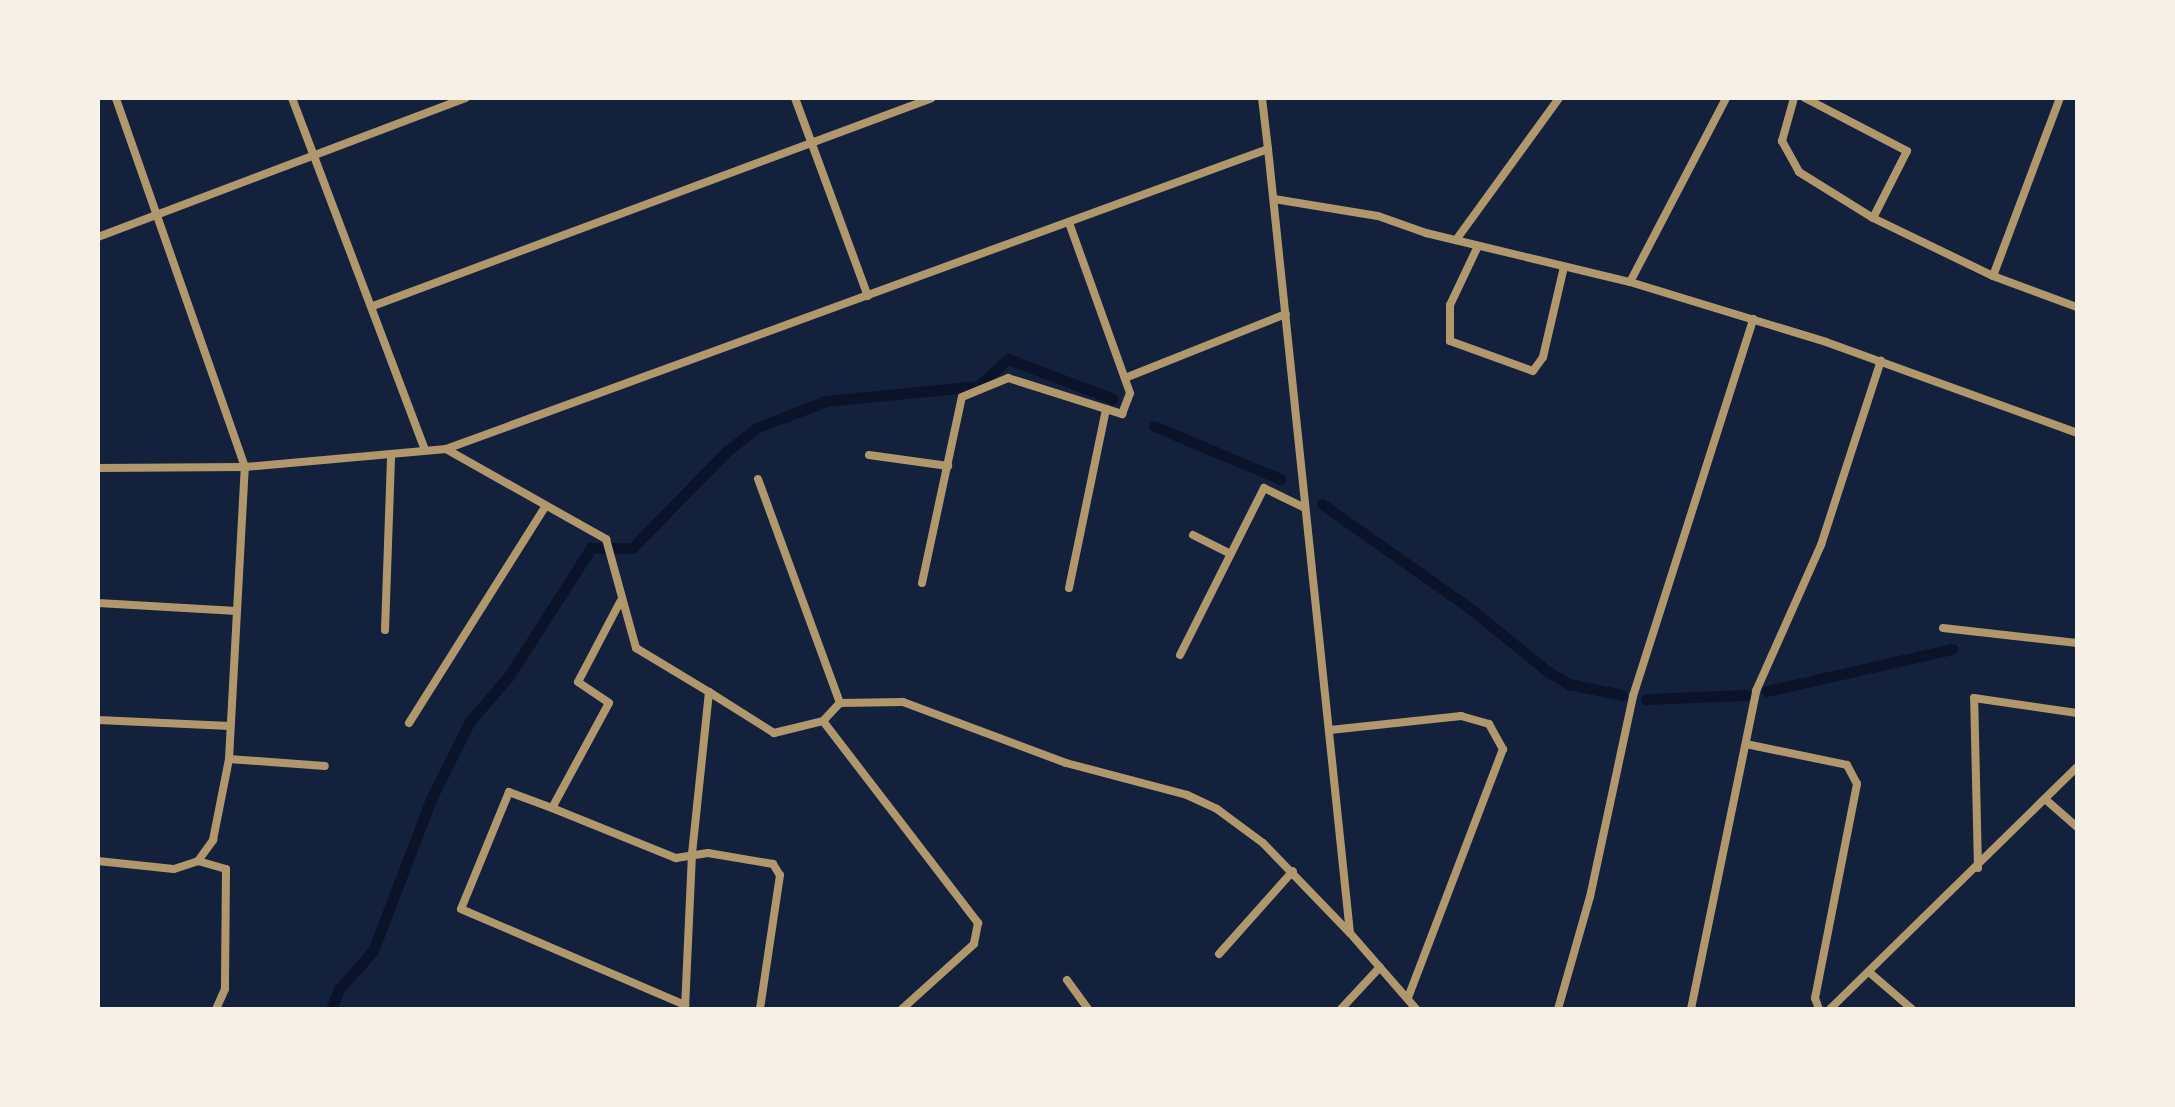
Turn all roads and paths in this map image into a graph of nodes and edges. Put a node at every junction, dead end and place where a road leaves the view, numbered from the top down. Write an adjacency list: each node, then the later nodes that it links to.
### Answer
1 (116, 98): 16 (street)
2 (292, 98): 14 (street)
3 (466, 98): 14 (street)
4 (795, 98): 12 (street)
5 (932, 98): 12 (street)
6 (1262, 98): 13 (street)
7 (1559, 98): 20 (street)
8 (1726, 98): 24 (street)
9 (1794, 98): 17 (street)
10 (1805, 98): 17 (street)
11 (2060, 98): 23 (street)
12 (811, 141): 25 (street); 26 (street)
13 (1268, 149): 15 (street); 18 (street)
14 (314, 157): 16 (street); 26 (street)
15 (1274, 199): 20 (street); 28 (street)
16 (158, 216): 19 (street); 39 (street)
17 (1873, 218): 23 (street)
18 (1069, 223): 25 (street); 31 (street)
19 (98, 237)
20 (1456, 240): 21 (street)
21 (1478, 246): 22 (street); 22 (street)
22 (1564, 267): 24 (street)
23 (1993, 276): 27 (street)
24 (1630, 282): 29 (street)
25 (868, 296): 34 (street)
26 (373, 306): 35 (street)
27 (2077, 307)
28 (1286, 314): 31 (street); 42 (street)
29 (1753, 319): 30 (street); 88 (street)
30 (1881, 360): 33 (street); 63 (street)
31 (1125, 378): 32 (street)
32 (1106, 409): 38 (street); 47 (street)
33 (2077, 433)
34 (446, 449): 35 (street); 43 (street)
35 (425, 450): 37 (street)
36 (869, 455): 38 (street)
37 (391, 457): 39 (street); 52 (street)
38 (948, 466): 46 (street)
39 (245, 467): 40 (street); 50 (street)
40 (98, 468)
41 (758, 479): 56 (street)
42 (1303, 507): 45 (street); 62 (street)
43 (544, 509): 48 (street); 60 (street)
44 (1193, 535): 45 (street)
45 (1231, 554): 54 (street)
46 (922, 583)
47 (1069, 588)
48 (620, 602): 55 (street); 68 (street)
49 (98, 603): 50 (street)
50 (237, 611): 61 (street)
51 (1943, 628): 53 (street)
52 (385, 630)
53 (2077, 643)
54 (1180, 655)
55 (709, 692): 59 (street); 70 (street)
56 (840, 703): 59 (street); 74 (street)
57 (2077, 713): 73 (street)
58 (98, 720): 61 (street)
59 (823, 721): 84 (street)
60 (409, 723)
61 (230, 726): 64 (street)
62 (1330, 730): 75 (street); 80 (street)
63 (1746, 744): 89 (street); 90 (street)
64 (229, 759): 65 (street); 72 (street)
65 (325, 766)
66 (2077, 767): 67 (street)
67 (2045, 799): 69 (street); 73 (street)
68 (552, 808): 70 (street); 81 (street)
69 (2077, 827)
70 (692, 854): 81 (street); 83 (street)
71 (98, 861): 72 (street)
72 (198, 861): 82 (street)
73 (1978, 868): 78 (street)
74 (1293, 871): 75 (street); 76 (street)
75 (1350, 933): 77 (street)
76 (1219, 954)
77 (1380, 967): 80 (street); 86 (street)
78 (1869, 972): 91 (street); 92 (street)
79 (1067, 980): 85 (street)
80 (1408, 998): 87 (street)
81 (685, 1007)
82 (216, 1009)
83 (760, 1009)
84 (902, 1009)
85 (1088, 1009)
86 (1341, 1009)
87 (1416, 1009)
88 (1558, 1009)
89 (1691, 1009)
90 (1819, 1009)
91 (1830, 1009)
92 (1912, 1009)

